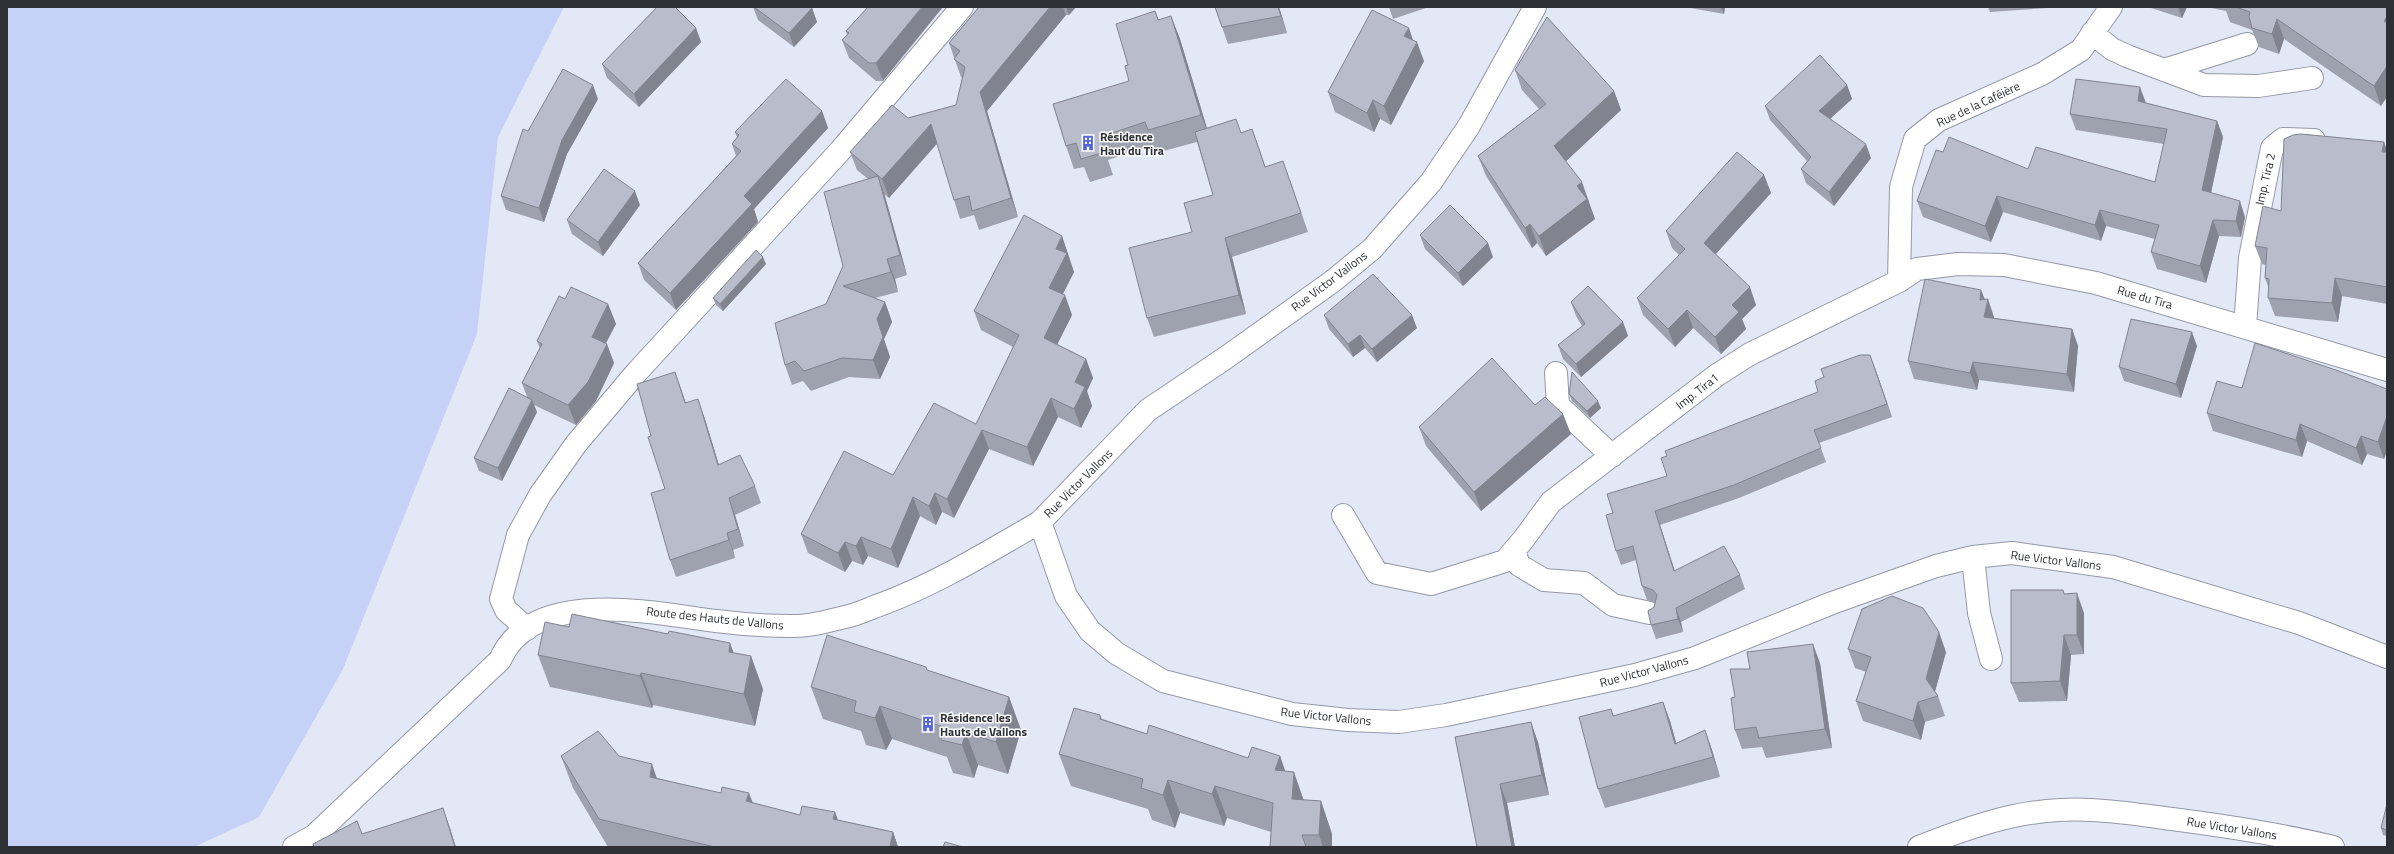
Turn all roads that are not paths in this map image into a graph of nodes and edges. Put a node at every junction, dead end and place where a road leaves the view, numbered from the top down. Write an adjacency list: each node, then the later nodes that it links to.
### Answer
1 (962, 7): 19 (street)
2 (1535, 7): 15 (street, Rue Victor Vallons)
3 (2111, 7): 4 (street, Rue de la Caféière)
4 (2092, 33): 6 (street); 9 (street, Rue de la Caféière)
5 (2247, 44): 6 (street)
6 (2164, 70): 7 (street)
7 (2312, 78)
8 (2334, 142): 10 (street, Imp. Tira 2)
9 (1899, 281): 10 (street, Rue du Tira); 13 (street, Imp. Tira1)
10 (2245, 327): 11 (street, Rue du Tira)
11 (2387, 370)
12 (1556, 373): 13 (street)
13 (1612, 456): 16 (street, Imp. Tira1)
14 (1343, 515): 16 (street, Imp. Tira1)
15 (1040, 522): 17 (street, Rue Victor Vallons); 19 (street, Route des Hauts de Vallons)
16 (1519, 546): 18 (street)
17 (1973, 557): 20 (street, Rue Victor Vallons); 21 (street)
18 (1650, 612)
19 (527, 629): 22 (street, Route des Hauts de Vallons)
20 (2387, 657)
21 (1991, 659)
22 (294, 847)
23 (1919, 847): 24 (street, Rue Victor Vallons)
24 (2333, 847)

